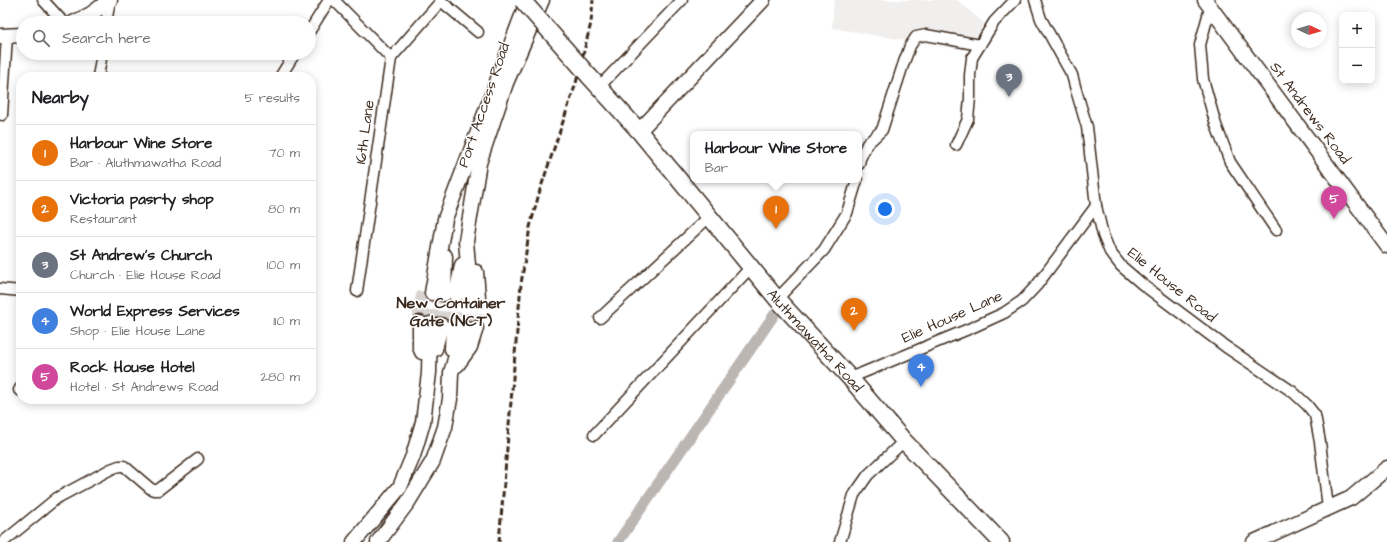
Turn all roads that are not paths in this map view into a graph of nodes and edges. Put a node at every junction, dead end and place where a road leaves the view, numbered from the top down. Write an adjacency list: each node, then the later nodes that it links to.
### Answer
1 (43, 0): 13 (street)
2 (110, 0): 14 (main road); 15 (street)
3 (329, 0): 16 (street)
4 (334, 0): 21 (street)
5 (522, 0): 26 (main road, Aluthmawatha Road, bridge)
6 (528, 0): 34 (main road, Port Access Road)
7 (542, 0): 36 (main road, Port Access Road)
8 (682, 0): 26 (street)
9 (763, 0): 28 (main road)
10 (1016, 0): 20 (street)
11 (1035, 0): 32 (street, Elie House Road)
12 (1208, 4): 35 (street); 37 (main road, St Andrews Road)
13 (58, 16)
14 (87, 16)
15 (107, 16)
16 (316, 21)
17 (478, 32): 21 (street)
18 (16, 35): 19 (main road)
19 (4, 36): 27 (street)
20 (980, 45): 29 (street); 30 (street)
21 (391, 58): 41 (street, 16th Lane)
22 (101, 60): 24 (street)
23 (291, 60): 25 (street)
24 (99, 72)
25 (283, 72)
26 (594, 82): 28 (main road, Aluthmawatha Road)
27 (2, 115)
28 (639, 131): 33 (main road, Aluthmawatha Road)
29 (956, 145)
30 (862, 155)
31 (856, 183): 43 (street)
32 (1096, 206): 48 (street, Elie House Lane); 53 (street, Elie House Road)
33 (710, 216): 38 (main road, Aluthmawatha Road); 44 (street)
34 (445, 219): 42 (main road, Port Access Road); 42 (main road)
35 (1276, 230)
36 (466, 241): 42 (main road, Port Access Road); 42 (main road)
37 (1387, 246)
38 (751, 267): 43 (main road, Aluthmawatha Road); 49 (street)
39 (0, 288): 40 (street)
40 (16, 290)
41 (357, 291)
42 (450, 294)
43 (777, 299): 48 (main road, Aluthmawatha Road)
44 (600, 318)
45 (447, 325): 46 (main road); 46 (main road); 47 (main road); 47 (main road)
46 (429, 373): 55 (main road)
47 (451, 373): 56 (main road)
48 (850, 378): 50 (main road, Aluthmawatha Road)
49 (594, 435)
50 (904, 441): 57 (street); 58 (main road, Aluthmawatha Road)
51 (198, 459): 54 (street)
52 (1387, 468): 53 (main road)
53 (1328, 508): 59 (main road)
54 (2, 541)
55 (354, 542)
56 (378, 542)
57 (840, 542)
58 (1000, 542)
59 (1254, 542)

